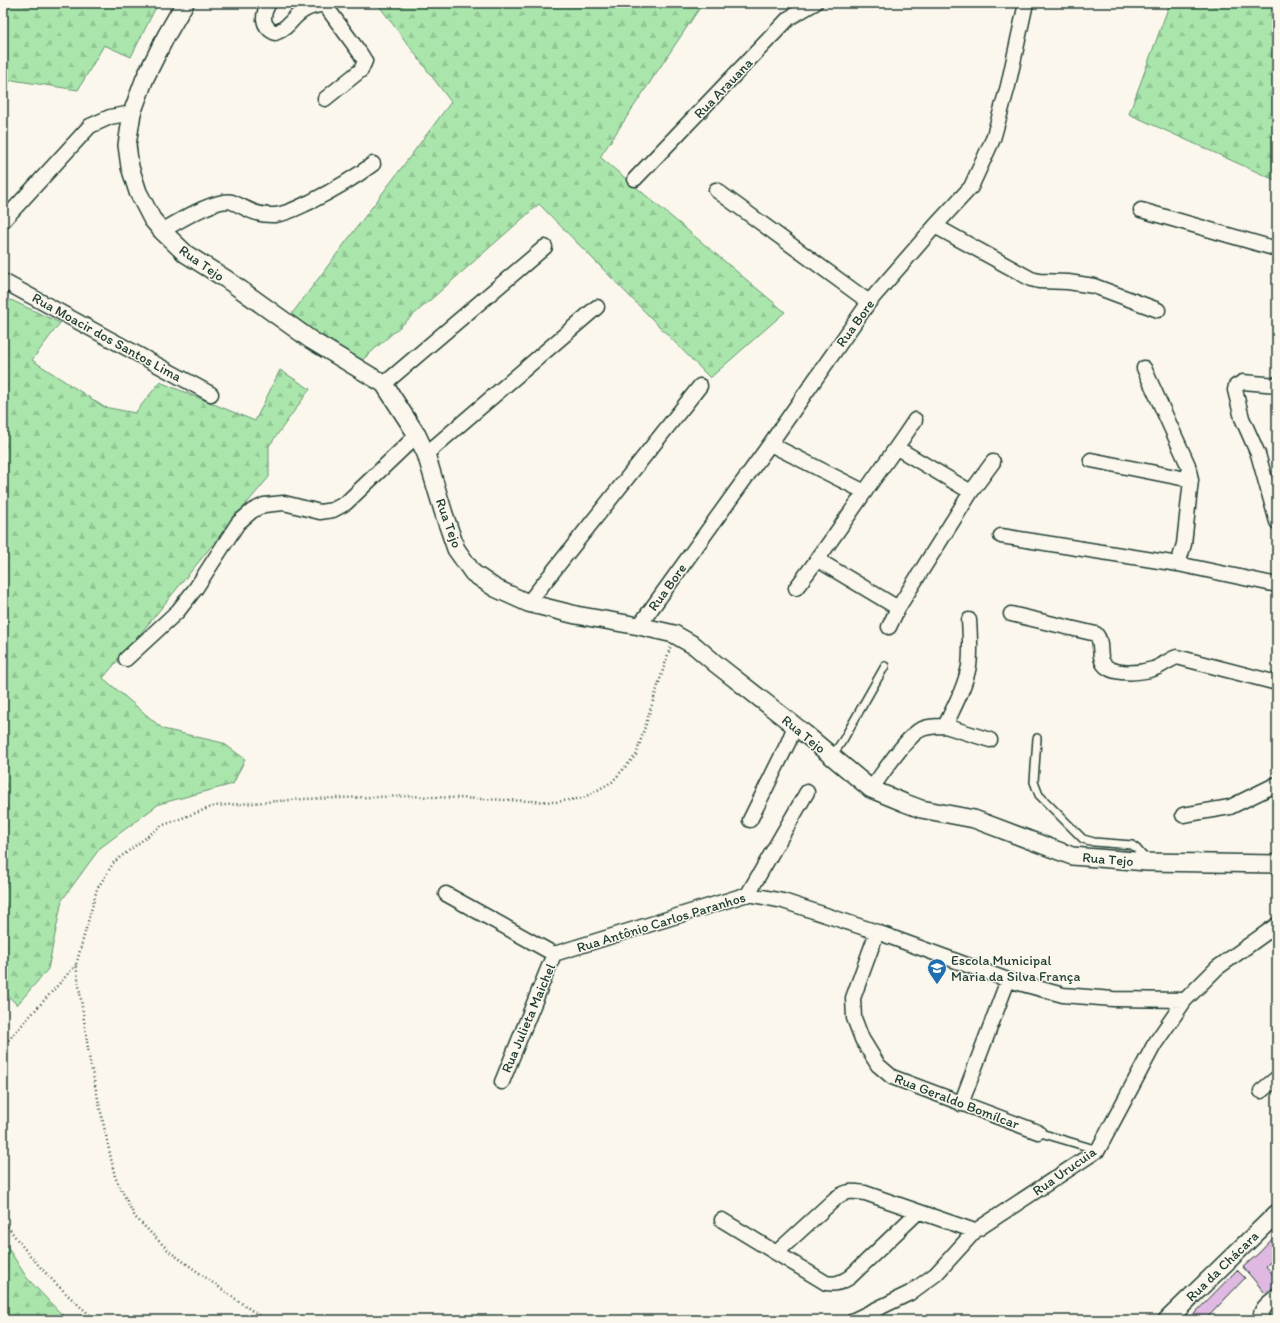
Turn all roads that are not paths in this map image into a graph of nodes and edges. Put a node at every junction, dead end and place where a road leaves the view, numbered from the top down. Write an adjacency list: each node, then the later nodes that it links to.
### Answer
1 (185, 3): 6 (street, Rua Tejo)
2 (269, 3): 5 (street)
3 (815, 3): 8 (street, Rua Arauana)
4 (1026, 3): 12 (street, Rua Bore)
5 (325, 100)
6 (132, 112): 11 (street); 13 (street, Rua Tejo)
7 (373, 164): 13 (street)
8 (635, 179)
9 (716, 190): 17 (street)
10 (1141, 210): 15 (street)
11 (3, 221)
12 (935, 226): 17 (street, Rua Bore); 19 (street)
13 (162, 231): 21 (street, Rua Tejo)
14 (545, 247): 21 (street)
15 (1277, 249)
16 (3, 281): 24 (street, Rua Moacir dos Santos Lima)
17 (869, 302): 27 (street, Rua Bore)
18 (597, 307): 29 (street)
19 (1158, 310)
20 (1144, 368): 32 (street)
21 (384, 384): 26 (street, Rua Tejo)
22 (1277, 385): 35 (street)
23 (700, 386): 41 (street)
24 (211, 394)
25 (915, 420): 28 (street)
26 (417, 435): 29 (street, Rua Tejo); 47 (street)
27 (770, 444): 33 (street); 45 (street, Rua Bore)
28 (897, 448): 33 (street); 34 (street)
29 (426, 454): 41 (street, Rua Tejo)
30 (1091, 460): 32 (street)
31 (993, 462): 34 (street)
32 (1191, 480): 38 (street)
33 (865, 492): 37 (street)
34 (971, 492): 42 (street)
35 (1277, 522)
36 (1001, 536): 38 (street)
37 (818, 560): 40 (street); 42 (street)
38 (1178, 564): 39 (street)
39 (1277, 585)
40 (796, 588)
41 (528, 603): 45 (street, Rua Tejo)
42 (898, 608): 46 (street)
43 (1011, 614): 49 (street)
44 (969, 620): 51 (street)
45 (639, 626): 50 (street, Rua Tejo)
46 (889, 627)
47 (126, 659)
48 (885, 666): 54 (lane)
49 (1277, 683)
50 (795, 726): 54 (street, Rua Tejo); 59 (street)
51 (945, 726): 53 (street); 56 (street)
52 (1037, 738): 60 (lane)
53 (990, 740)
54 (832, 757): 56 (street, Rua Tejo)
55 (1277, 784): 58 (street)
56 (870, 789): 60 (street, Rua Tejo)
57 (807, 792): 63 (street)
58 (1183, 815)
59 (750, 820)
60 (1147, 862): 61 (street, Rua Tejo)
61 (1277, 864)
62 (446, 894): 66 (street)
63 (748, 894): 65 (street, Rua Antônio Carlos Paranhos); 66 (street, Rua Antônio Carlos Paranhos)
64 (1277, 925): 68 (street, Rua Urucuia)
65 (877, 932): 67 (street, Rua Antônio Carlos Paranhos); 72 (street, Rua Geraldo Bomílcar)
66 (554, 954): 70 (street, Rua Julieta Maichel)
67 (1008, 980): 68 (street, Rua Antônio Carlos Paranhos); 72 (street)
68 (1185, 1000): 74 (street, Rua Urucuia)
69 (1277, 1078): 71 (street)
70 (502, 1082)
71 (1261, 1092)
72 (962, 1104): 73 (street, Rua Geraldo Bomílcar)
73 (1041, 1133): 74 (lane)
74 (1098, 1150): 78 (street, Rua Urucuia)
75 (918, 1212): 78 (street); 79 (street); 79 (street)
76 (1277, 1213): 82 (street, Rua da Chácara)
77 (722, 1220): 79 (street)
78 (974, 1231): 81 (street, Rua Urucuia)
79 (776, 1253)
80 (1277, 1296): 83 (street)
81 (854, 1320)
82 (1167, 1320)
83 (1262, 1320)

